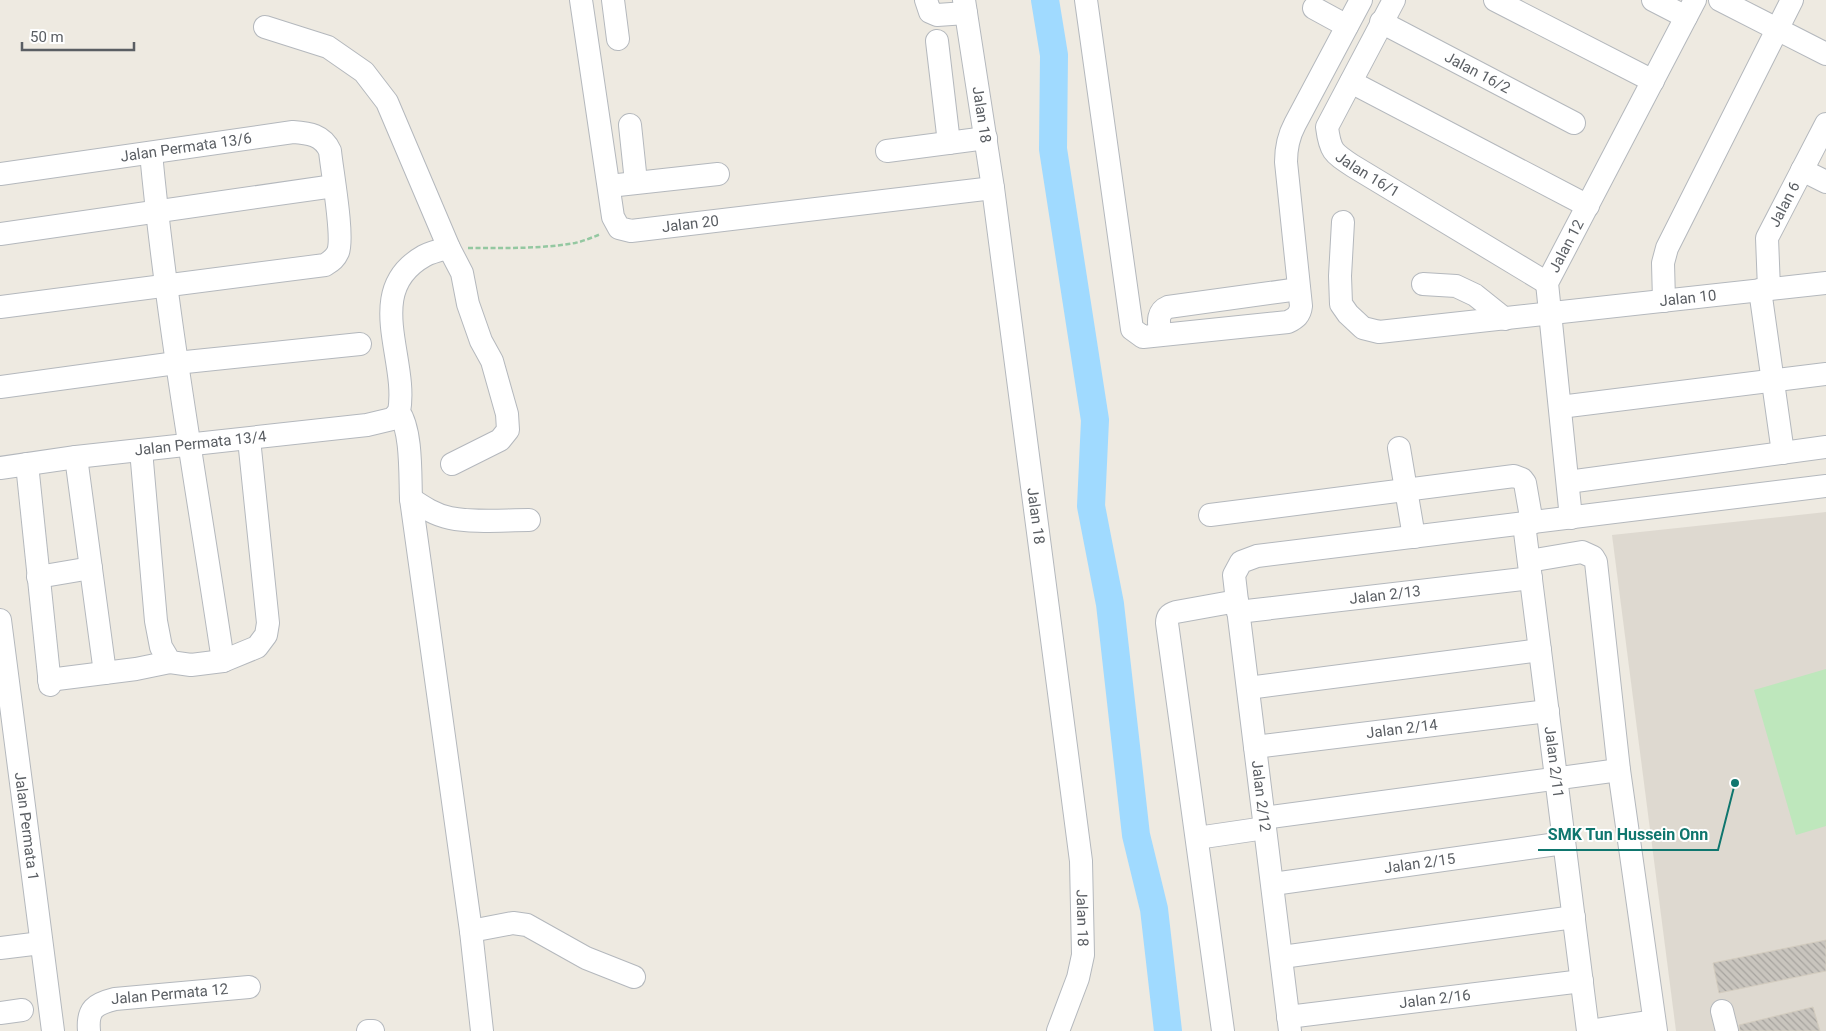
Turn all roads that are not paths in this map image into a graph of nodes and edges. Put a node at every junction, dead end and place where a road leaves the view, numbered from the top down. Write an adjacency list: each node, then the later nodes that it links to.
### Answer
1 (581, 0): 36 (street)
2 (613, 0): 18 (street)
3 (926, 0): 12 (street)
4 (1086, 0): 53 (street)
5 (1361, 0): 15 (street)
6 (1394, 0): 14 (street, Jalan 16/1)
7 (1495, 0): 21 (street)
8 (1653, 0): 13 (street)
9 (1720, 0): 17 (street)
10 (1792, 0): 17 (street)
11 (1306, 4): 15 (street)
12 (965, 6): 26 (street, Jalan 18)
13 (1690, 9): 21 (street, Jalan 12)
14 (1381, 22): 22 (street, Jalan 16/1); 23 (street, Jalan 16/2)
15 (1348, 26): 47 (street)
16 (265, 27): 42 (street)
17 (1777, 29): 20 (street); 49 (street)
18 (618, 39)
19 (937, 41): 27 (street)
20 (1826, 54)
21 (1652, 81): 38 (street, Jalan 12)
22 (1351, 82): 38 (street); 43 (street, Jalan 16/1)
23 (1574, 123)
24 (630, 126): 33 (street)
25 (1824, 134): 30 (street, Jalan 6)
26 (986, 138): 27 (street); 37 (street, Jalan 18)
27 (949, 143): 28 (street)
28 (887, 151)
29 (151, 153): 31 (street, Jalan Permata 13/6); 35 (street, Jalan Permata 13/6); 39 (street)
30 (1802, 170): 34 (street); 48 (street, Jalan 6)
31 (0, 174)
32 (718, 174): 33 (street)
33 (636, 182): 36 (street)
34 (1826, 182)
35 (334, 186): 39 (street); 45 (street, Jalan Permata 13/6)
36 (609, 186): 37 (street, Jalan 20)
37 (993, 188): 115 (street, Jalan 18)
38 (1588, 206): 43 (street, Jalan 12)
39 (157, 211): 41 (street); 45 (street)
40 (1342, 222): 52 (street, Jalan 10)
41 (0, 234)
42 (449, 248): 60 (street); 69 (street)
43 (1548, 283): 51 (street, Jalan 12)
44 (1826, 283): 48 (street, Jalan 10)
45 (167, 284): 50 (street); 55 (street)
46 (1423, 284): 52 (street)
47 (1298, 289): 53 (street); 53 (street)
48 (1765, 290): 49 (street, Jalan 10); 57 (street, Jalan 6)
49 (1664, 301): 51 (street, Jalan 10)
50 (0, 307)
51 (1550, 313): 52 (street, Jalan 10); 59 (street, Jalan 12)
52 (1505, 319)
53 (1160, 335)
54 (360, 344): 55 (street)
55 (176, 363): 58 (street); 62 (street)
56 (1826, 374): 57 (street)
57 (1772, 381): 59 (street); 66 (street, Jalan 6)
58 (0, 387)
59 (1560, 407): 71 (street, Jalan 12)
60 (399, 412): 61 (street, Jalan Permata 13/4); 74 (street)
61 (249, 439): 62 (street, Jalan Permata 13/4); 86 (street)
62 (191, 445): 65 (street, Jalan Permata 13/4); 86 (street)
63 (1826, 447): 66 (street)
64 (1399, 448): 73 (street)
65 (141, 450): 67 (street, Jalan Permata 13/4); 87 (street)
66 (1782, 453): 71 (street)
67 (76, 457): 68 (street, Jalan Permata 13/4); 80 (street)
68 (27, 464): 70 (street, Jalan Permata 13/4); 82 (street)
69 (452, 464)
70 (0, 468)
71 (1568, 482): 76 (street, Jalan 12)
72 (1826, 486): 76 (street)
73 (1406, 490): 75 (street, Jalan 2/11); 78 (street, Jalan 2/11); 79 (street)
74 (411, 499): 77 (street); 99 (street)
75 (1210, 515)
76 (1571, 518): 78 (street)
77 (529, 520)
78 (1528, 523): 79 (street); 81 (street, Jalan 2/11)
79 (1414, 538): 83 (street, Jalan 2/12)
80 (91, 568): 82 (street); 88 (street)
81 (1530, 569): 83 (street, Jalan 2/13); 85 (street, Jalan 2/11); 92 (street, Jalan 2/13)
82 (38, 577): 88 (street)
83 (1237, 606): 89 (street, Jalan 2/12); 95 (street, Jalan 2/13)
84 (0, 620): 100 (street, Jalan Permata 1)
85 (1540, 650): 89 (street); 90 (street, Jalan 2/11)
86 (223, 661): 87 (street)
87 (170, 662): 88 (street)
88 (105, 673)
89 (1248, 688): 91 (street, Jalan 2/12)
90 (1548, 711): 91 (street, Jalan 2/14); 93 (street, Jalan 2/11)
91 (1255, 747): 94 (street, Jalan 2/12)
92 (1618, 770): 93 (street); 109 (street, Jalan 2/13)
93 (1556, 779): 94 (street); 96 (street, Jalan 2/11)
94 (1265, 823): 95 (street); 97 (street, Jalan 2/12)
95 (1197, 838): 116 (street)
96 (1564, 843): 97 (street, Jalan 2/15); 98 (street, Jalan 2/11)
97 (1273, 884): 102 (street, Jalan 2/12)
98 (1574, 917): 102 (street); 104 (street, Jalan 2/11)
99 (471, 931): 103 (street); 114 (street)
100 (41, 943): 101 (street); 110 (street, Jalan Permata 1)
101 (0, 948)
102 (1282, 957): 108 (street, Jalan 2/12)
103 (634, 977)
104 (1582, 981): 108 (street, Jalan 2/16); 117 (street, Jalan 2/11)
105 (250, 987): 111 (street, Jalan Permata 12)
106 (22, 1010): 107 (street)
107 (0, 1013)
108 (1289, 1024)
109 (1655, 1026): 117 (street)
110 (53, 1031)
111 (90, 1031)
112 (368, 1031): 113 (street)
113 (373, 1031)
114 (482, 1031)
115 (1058, 1031)
116 (1223, 1031)
117 (1588, 1031)

